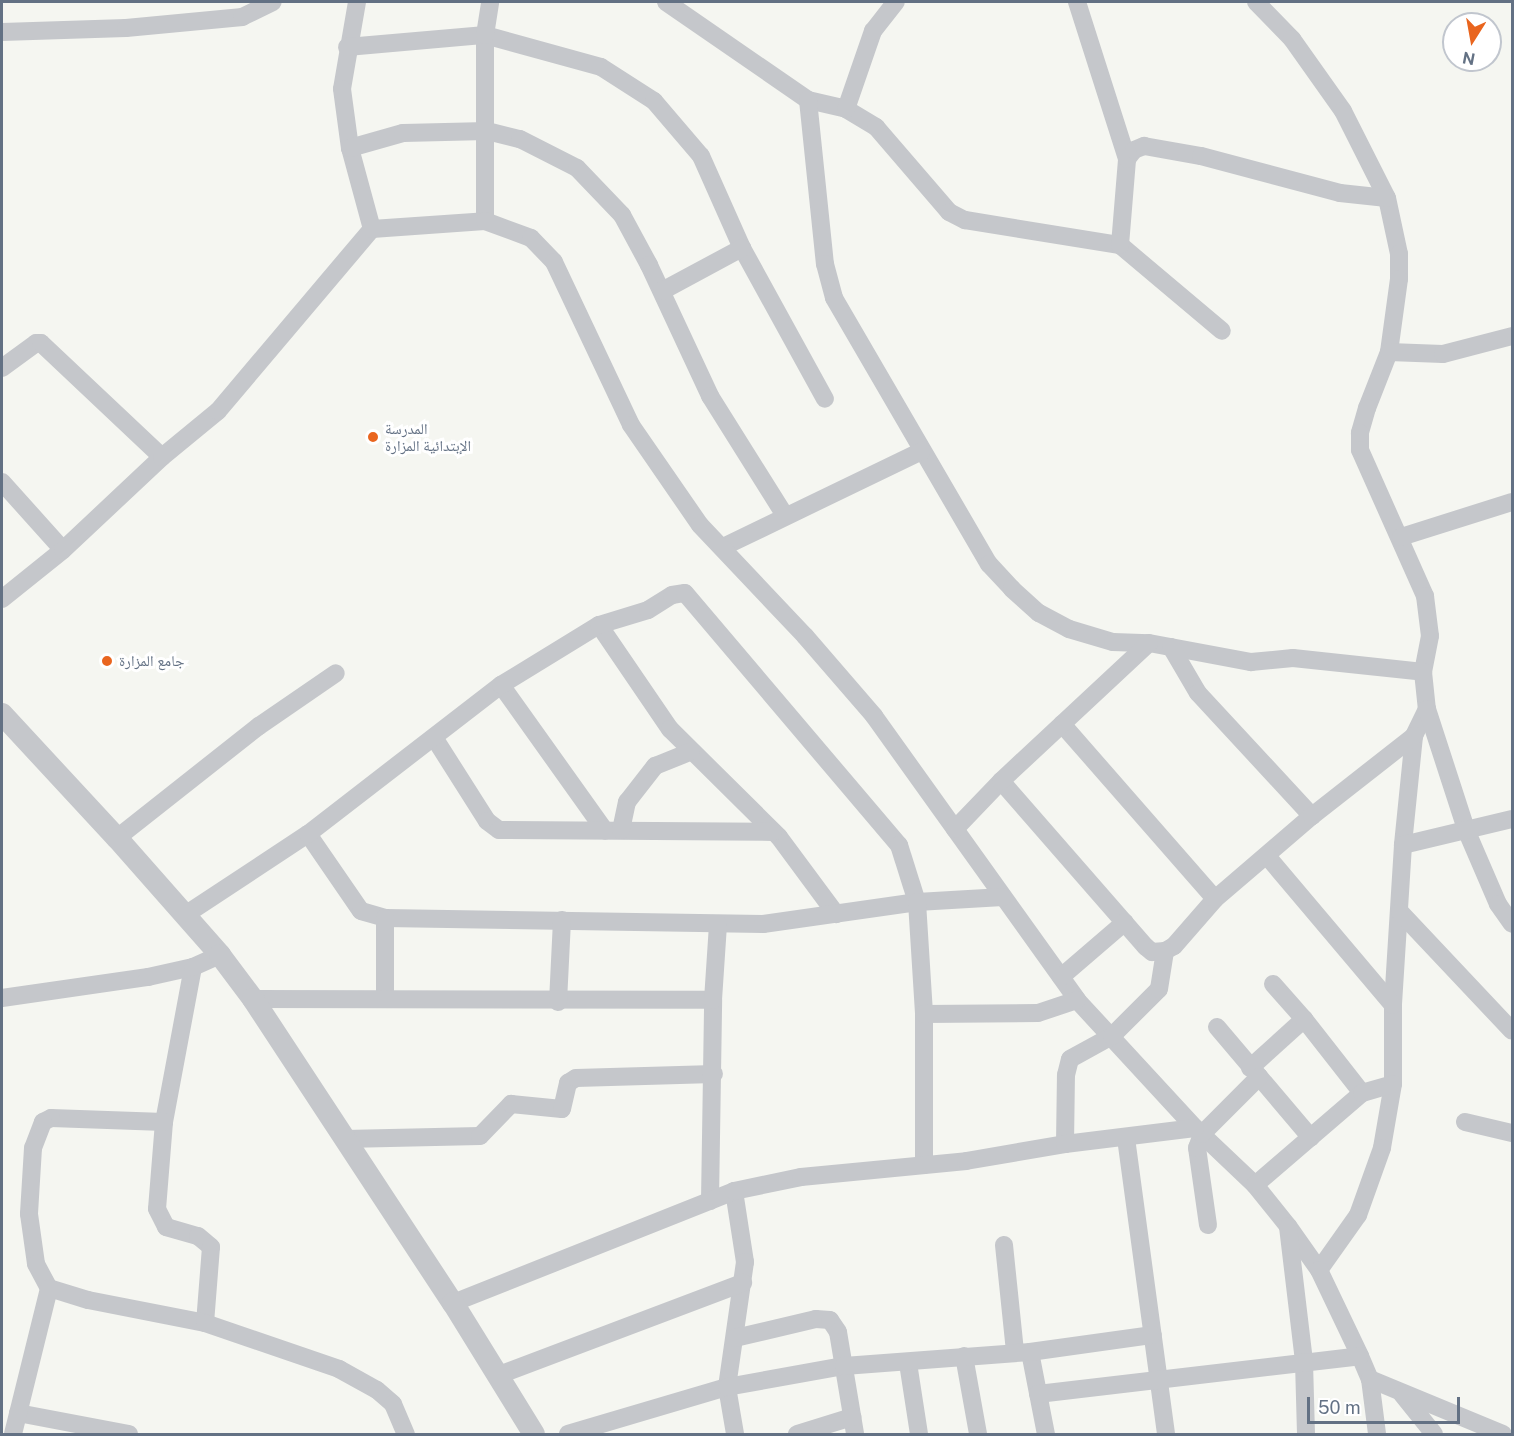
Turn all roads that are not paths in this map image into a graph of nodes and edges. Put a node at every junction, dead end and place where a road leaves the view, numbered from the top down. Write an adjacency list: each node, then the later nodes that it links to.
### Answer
1 (273, 2): 8 (street)
2 (357, 2): 10 (street)
3 (490, 2): 9 (street)
4 (666, 2): 11 (street)
5 (896, 2): 12 (street)
6 (1077, 2): 15 (street)
7 (1256, 2): 16 (street)
8 (2, 32)
9 (485, 35): 10 (street); 13 (street); 20 (street)
10 (347, 46): 14 (street)
11 (808, 100): 12 (street); 27 (street)
12 (846, 109): 19 (street)
13 (487, 131): 14 (street); 17 (street); 21 (street)
14 (350, 148): 18 (street)
15 (1127, 159): 16 (street); 19 (street)
16 (1387, 198): 24 (street)
17 (485, 221): 18 (street); 33 (street)
18 (372, 229): 28 (street)
19 (1120, 244): 22 (street)
20 (742, 248): 21 (street); 26 (street)
21 (662, 291): 31 (street)
22 (1222, 331)
23 (1512, 336): 24 (street)
24 (1389, 352): 32 (street)
25 (2, 368): 28 (street)
26 (825, 399)
27 (921, 451): 31 (street); 37 (street)
28 (162, 457): 34 (street)
29 (2, 482): 34 (street)
30 (1512, 501): 32 (street)
31 (784, 514): 33 (street)
32 (1401, 537): 39 (street)
33 (723, 547): 51 (street)
34 (63, 550): 35 (street)
35 (2, 599)
36 (599, 625): 41 (street); 47 (street); 61 (street)
37 (1149, 643): 38 (street); 44 (street)
38 (1171, 647): 39 (street); 49 (street)
39 (1423, 672): 42 (street)
40 (336, 673): 56 (street)
41 (501, 686): 46 (street); 52 (street)
42 (1427, 709): 45 (street); 54 (street)
43 (2, 714): 56 (street)
44 (1062, 724): 48 (street); 60 (street)
45 (1414, 736): 49 (street); 57 (street)
46 (435, 739): 52 (street); 55 (street)
47 (690, 752): 52 (street); 53 (street)
48 (1001, 781): 51 (street); 67 (street)
49 (1312, 816): 58 (street)
50 (1512, 819): 54 (street)
51 (955, 829): 59 (street)
52 (613, 830): 53 (street)
53 (773, 832): 63 (street)
54 (1467, 832): 57 (street); 69 (street)
55 (308, 834): 64 (street); 65 (street)
56 (117, 838): 64 (street)
57 (1403, 845): 62 (street)
58 (1267, 856): 60 (street); 81 (street)
59 (1003, 897): 61 (street); 73 (street)
60 (1215, 899): 70 (street)
61 (917, 902): 63 (street); 82 (street)
62 (1400, 912): 81 (street); 85 (street)
63 (836, 914): 68 (street)
64 (185, 915): 71 (street)
65 (385, 918): 66 (street); 76 (street)
66 (562, 920): 68 (street); 80 (street)
67 (1125, 922): 70 (street); 73 (street)
68 (718, 924): 78 (street)
69 (1512, 924)
70 (1165, 951): 86 (street)
71 (220, 956): 72 (street); 77 (street)
72 (193, 967): 75 (street); 91 (street)
73 (1060, 977): 79 (street)
74 (1273, 984): 83 (street)
75 (2, 998)
76 (385, 998): 77 (street); 80 (street)
77 (253, 999): 97 (street)
78 (713, 1000): 80 (street); 88 (street)
79 (1077, 1000): 82 (street); 86 (street)
80 (558, 1002)
81 (1393, 1005): 89 (street)
82 (924, 1014): 99 (street)
83 (1304, 1019): 87 (street); 90 (street)
84 (1216, 1027): 87 (street)
85 (1512, 1031)
86 (1112, 1036): 93 (street); 98 (street)
87 (1255, 1073): 93 (street); 96 (street)
88 (714, 1074): 97 (street); 102 (street)
89 (1393, 1084): 90 (street); 106 (street)
90 (1362, 1093): 96 (street)
91 (164, 1122): 108 (street); 110 (street)
92 (1465, 1122): 94 (street)
93 (1199, 1131): 95 (street); 100 (street); 103 (street)
94 (1512, 1133)
95 (1126, 1138): 98 (street); 111 (street)
96 (1311, 1138): 100 (street)
97 (345, 1139): 109 (street)
98 (1065, 1144): 99 (street)
99 (924, 1165): 101 (street)
100 (1256, 1185): 104 (street)
101 (734, 1191): 102 (street); 107 (street)
102 (710, 1201): 109 (street)
103 (1208, 1225)
104 (1288, 1226): 106 (street); 116 (street)
105 (1004, 1245): 113 (street)
106 (1319, 1270): 115 (street)
107 (742, 1283): 112 (street); 119 (street)
108 (49, 1288): 110 (street); 125 (street)
109 (453, 1303): 119 (street)
110 (205, 1323): 129 (street)
111 (1153, 1335): 113 (street); 121 (street)
112 (735, 1338): 118 (street); 122 (street)
113 (1022, 1352): 114 (street); 124 (street)
114 (964, 1356): 117 (street); 135 (street)
115 (1360, 1356): 116 (street); 120 (street)
116 (1304, 1362): 121 (street); 138 (street)
117 (908, 1363): 118 (street); 134 (street)
118 (844, 1366): 122 (street); 126 (street)
119 (499, 1375): 130 (street)
120 (1370, 1379): 123 (street); 139 (street)
121 (1160, 1380): 124 (street); 137 (street)
122 (727, 1387): 131 (street); 132 (street)
123 (1400, 1392): 140 (street); 141 (street)
124 (1038, 1394): 136 (street)
125 (18, 1413): 127 (street); 128 (street)
126 (854, 1426): 133 (street)
127 (13, 1434)
128 (129, 1434)
129 (406, 1434)
130 (534, 1434)
131 (568, 1434)
132 (735, 1434)
133 (797, 1434)
134 (919, 1434)
135 (978, 1434)
136 (1046, 1434)
137 (1166, 1434)
138 (1306, 1434)
139 (1377, 1434)
140 (1434, 1434)
141 (1503, 1434)

